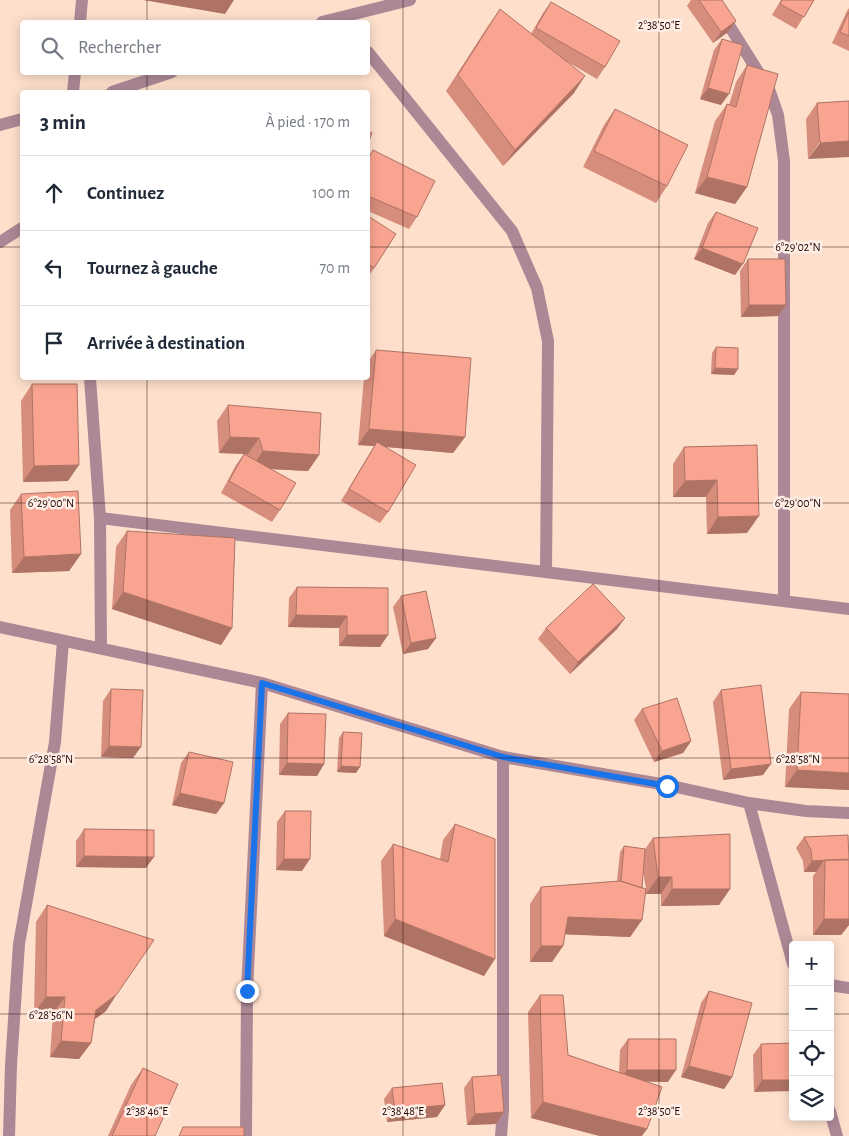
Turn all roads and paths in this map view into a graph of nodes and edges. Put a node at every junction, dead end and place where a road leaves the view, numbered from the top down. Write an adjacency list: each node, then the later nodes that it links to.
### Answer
1 (82, 0): 4 (street)
2 (410, 0): 5 (street)
3 (713, 0): 18 (street)
4 (80, 20)
5 (342, 20)
6 (370, 54): 17 (street)
7 (75, 75): 9 (street)
8 (163, 75): 10 (street)
9 (73, 90)
10 (118, 90)
11 (20, 120): 12 (street)
12 (0, 125)
13 (20, 229): 14 (street)
14 (0, 242)
15 (90, 380): 16 (street)
16 (100, 518): 17 (street); 22 (street)
17 (546, 572): 18 (street)
18 (784, 601): 19 (street)
19 (849, 609)
20 (0, 626): 21 (street)
21 (63, 641): 22 (street); 31 (street)
22 (101, 648): 23 (street)
23 (262, 683): 24 (street); 32 (street)
24 (503, 757): 25 (street); 33 (street)
25 (749, 803): 26 (street); 27 (street)
26 (849, 813)
27 (789, 949)
28 (834, 986): 29 (street)
29 (849, 988)
30 (832, 1121): 34 (street)
31 (9, 1136)
32 (246, 1136)
33 (501, 1136)
34 (836, 1136)

